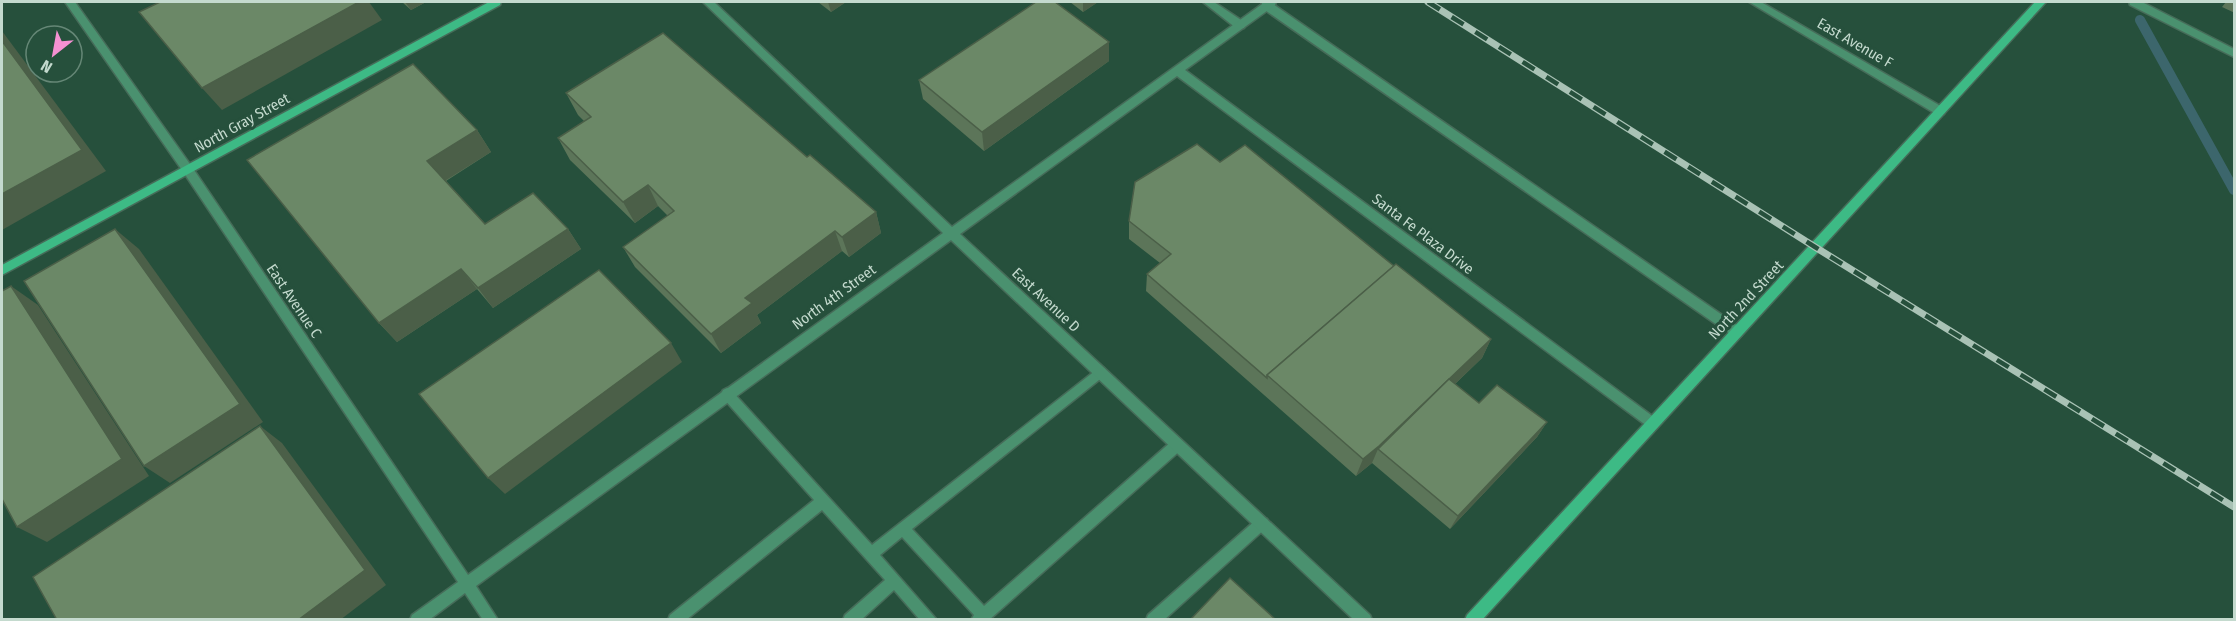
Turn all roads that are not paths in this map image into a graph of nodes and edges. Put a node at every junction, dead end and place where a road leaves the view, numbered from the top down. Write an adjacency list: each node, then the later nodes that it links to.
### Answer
1 (70, 2): 13 (street, East Avenue C)
2 (496, 2): 13 (street, North Gray Street)
3 (708, 2): 14 (street, East Avenue D)
4 (1208, 2): 9 (street)
5 (1754, 2): 12 (street, East Avenue F)
6 (2041, 2): 12 (street, North 2nd Street)
7 (2134, 2): 10 (street)
8 (1269, 3): 9 (street, North 4th Street); 16 (street)
9 (1240, 25): 11 (street, North 4th Street)
10 (2235, 53)
11 (1177, 70): 14 (street, North 4th Street); 19 (street, Santa Fe Plaza Drive)
12 (1940, 111): 16 (street, North 2nd Street)
13 (188, 170): 15 (street, North Gray Street); 26 (street, East Avenue C)
14 (950, 232): 17 (street, East Avenue D); 18 (street, North 4th Street)
15 (2, 270)
16 (1737, 332): 19 (street, North 2nd Street)
17 (1100, 372): 20 (street, East Avenue D); 23 (street)
18 (727, 394): 21 (street); 26 (street, North 4th Street)
19 (1651, 422): 35 (street, North 2nd Street)
20 (1178, 445): 22 (street, East Avenue D); 27 (street)
21 (823, 501): 24 (street); 30 (street)
22 (1262, 523): 33 (street); 34 (street, East Avenue D)
23 (904, 530): 24 (street); 27 (street)
24 (871, 554): 25 (street)
25 (895, 581): 31 (street); 32 (street)
26 (466, 583): 28 (street, North 4th Street); 29 (street, East Avenue C)
27 (980, 617)
28 (417, 620)
29 (491, 620)
30 (675, 620)
31 (850, 620)
32 (930, 620)
33 (1153, 620)
34 (1365, 620)
35 (1472, 620)

